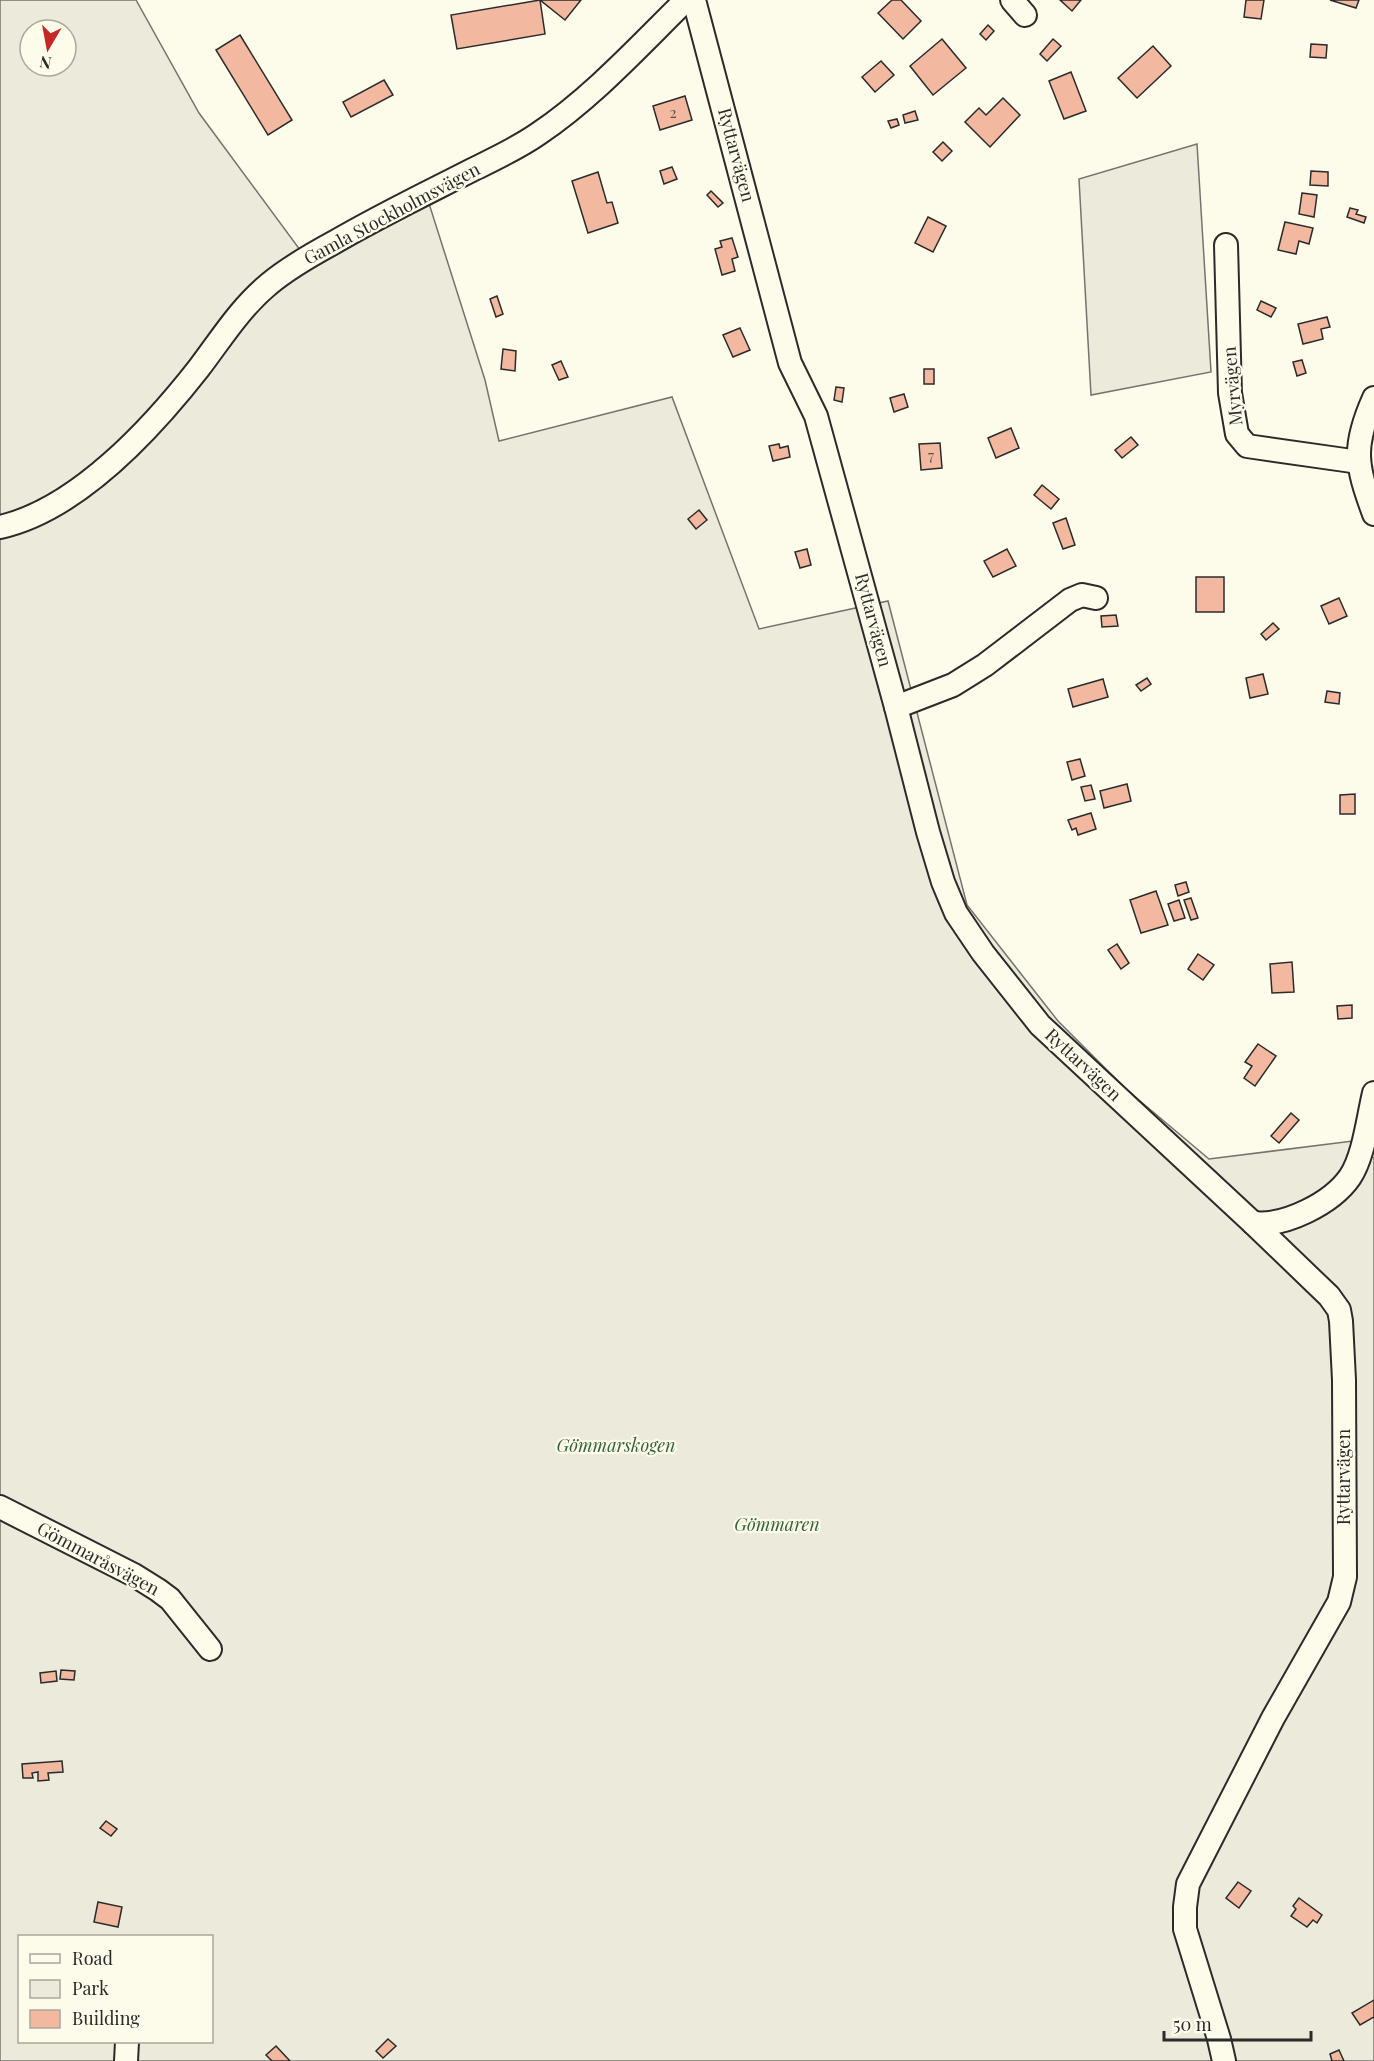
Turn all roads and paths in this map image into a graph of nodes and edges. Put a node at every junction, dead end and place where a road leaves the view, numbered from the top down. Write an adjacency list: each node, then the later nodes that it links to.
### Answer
1 (686, 0): 7 (street, Gamla Stockholmsvägen)
2 (693, 0): 9 (street, Ryttarvägen)
3 (1226, 245): 5 (street, Myrvägen)
4 (1374, 398): 5 (street)
5 (1359, 462): 6 (street)
6 (1374, 514)
7 (0, 527)
8 (1096, 598): 9 (street)
9 (896, 707): 11 (street, Ryttarvägen)
10 (1374, 1093): 11 (street)
11 (1253, 1223): 16 (street, Ryttarvägen)
12 (0, 1507): 13 (street, Gömmaråsvägen)
13 (210, 1649)
14 (127, 2043): 15 (street)
15 (126, 2061)
16 (1224, 2061)

